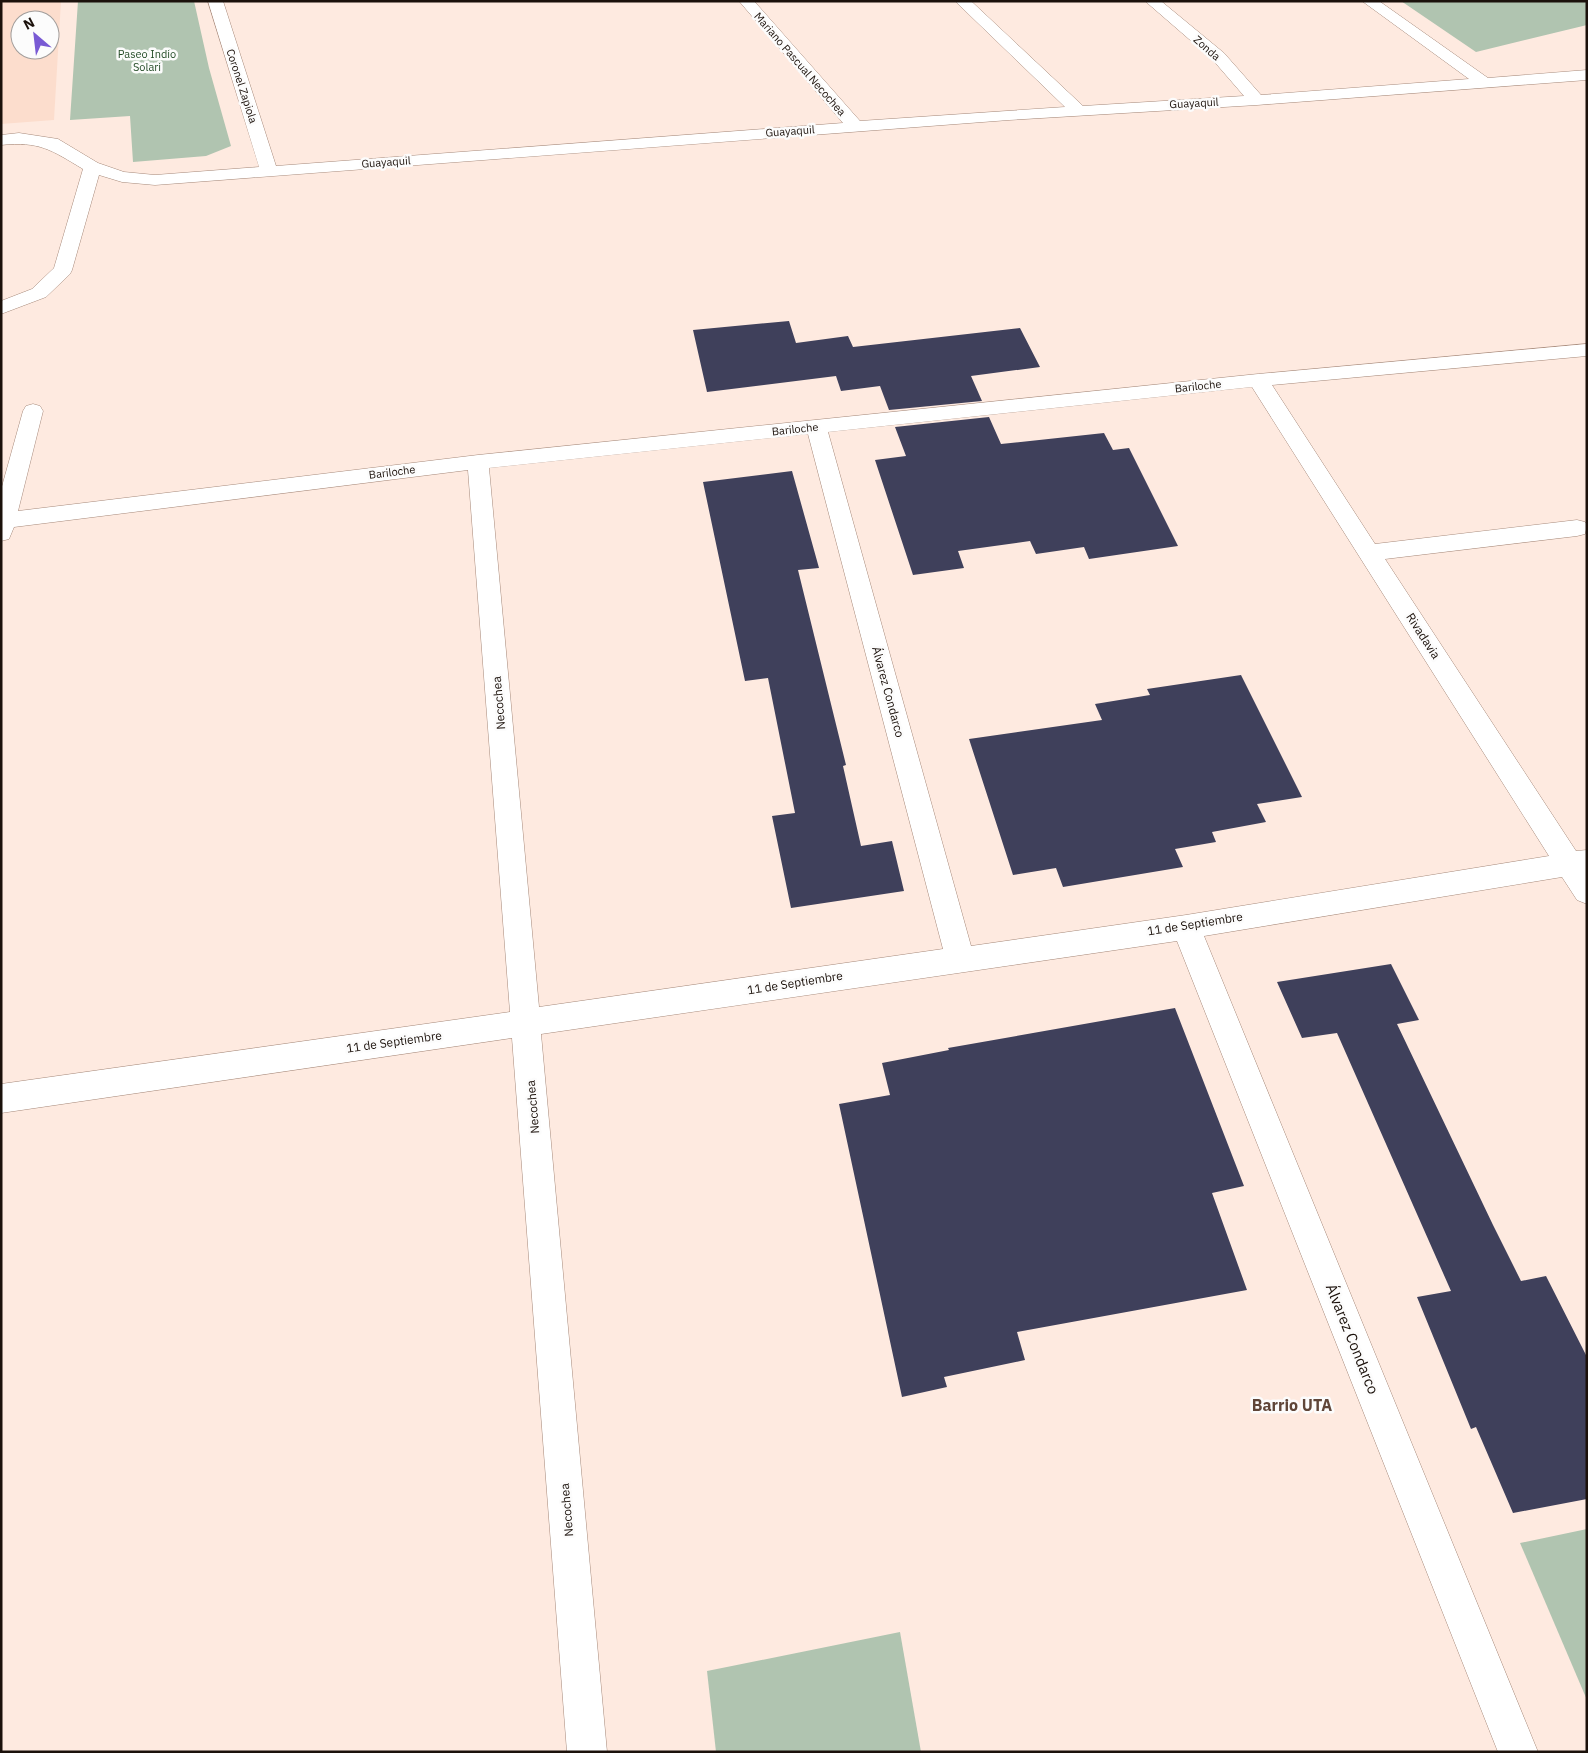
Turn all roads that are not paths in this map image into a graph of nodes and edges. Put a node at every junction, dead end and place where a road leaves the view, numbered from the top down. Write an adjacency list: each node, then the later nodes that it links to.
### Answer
1 (215, 1): 13 (street, Coronel Zapiola)
2 (746, 1): 10 (street, Mariano Pascual Necochea)
3 (962, 1): 9 (street)
4 (1152, 1): 8 (street, Zonda)
5 (1369, 1): 7 (street)
6 (1587, 74): 7 (street, Guayaquil)
7 (1484, 82): 8 (street, Guayaquil)
8 (1257, 100): 9 (street, Guayaquil)
9 (1078, 110): 10 (street, Guayaquil)
10 (855, 126): 13 (street, Guayaquil)
11 (1, 140): 12 (street, Guayaquil)
12 (92, 167): 13 (street, Guayaquil); 14 (street)
13 (268, 171)
14 (1, 308)
15 (1587, 350): 16 (street, Bariloche)
16 (1258, 380): 18 (street, Bariloche); 22 (street, Rivadavia)
17 (32, 411): 20 (street)
18 (816, 426): 19 (street, Bariloche); 26 (street, Álvarez Condarco)
19 (478, 462): 20 (street, Bariloche); 27 (street, Necochea)
20 (3, 526)
21 (1577, 528): 22 (street)
22 (1370, 553): 23 (street, Rivadavia)
23 (1578, 862): 24 (street, Rivadavia); 25 (street, 11 de Septiembre)
24 (1587, 892)
25 (1186, 927): 26 (street, 11 de Septiembre); 30 (street, Álvarez Condarco)
26 (960, 958): 27 (street, 11 de Septiembre)
27 (526, 1023): 28 (street, 11 de Septiembre); 29 (street, Necochea)
28 (1, 1099)
29 (587, 1752)
30 (1518, 1752)

